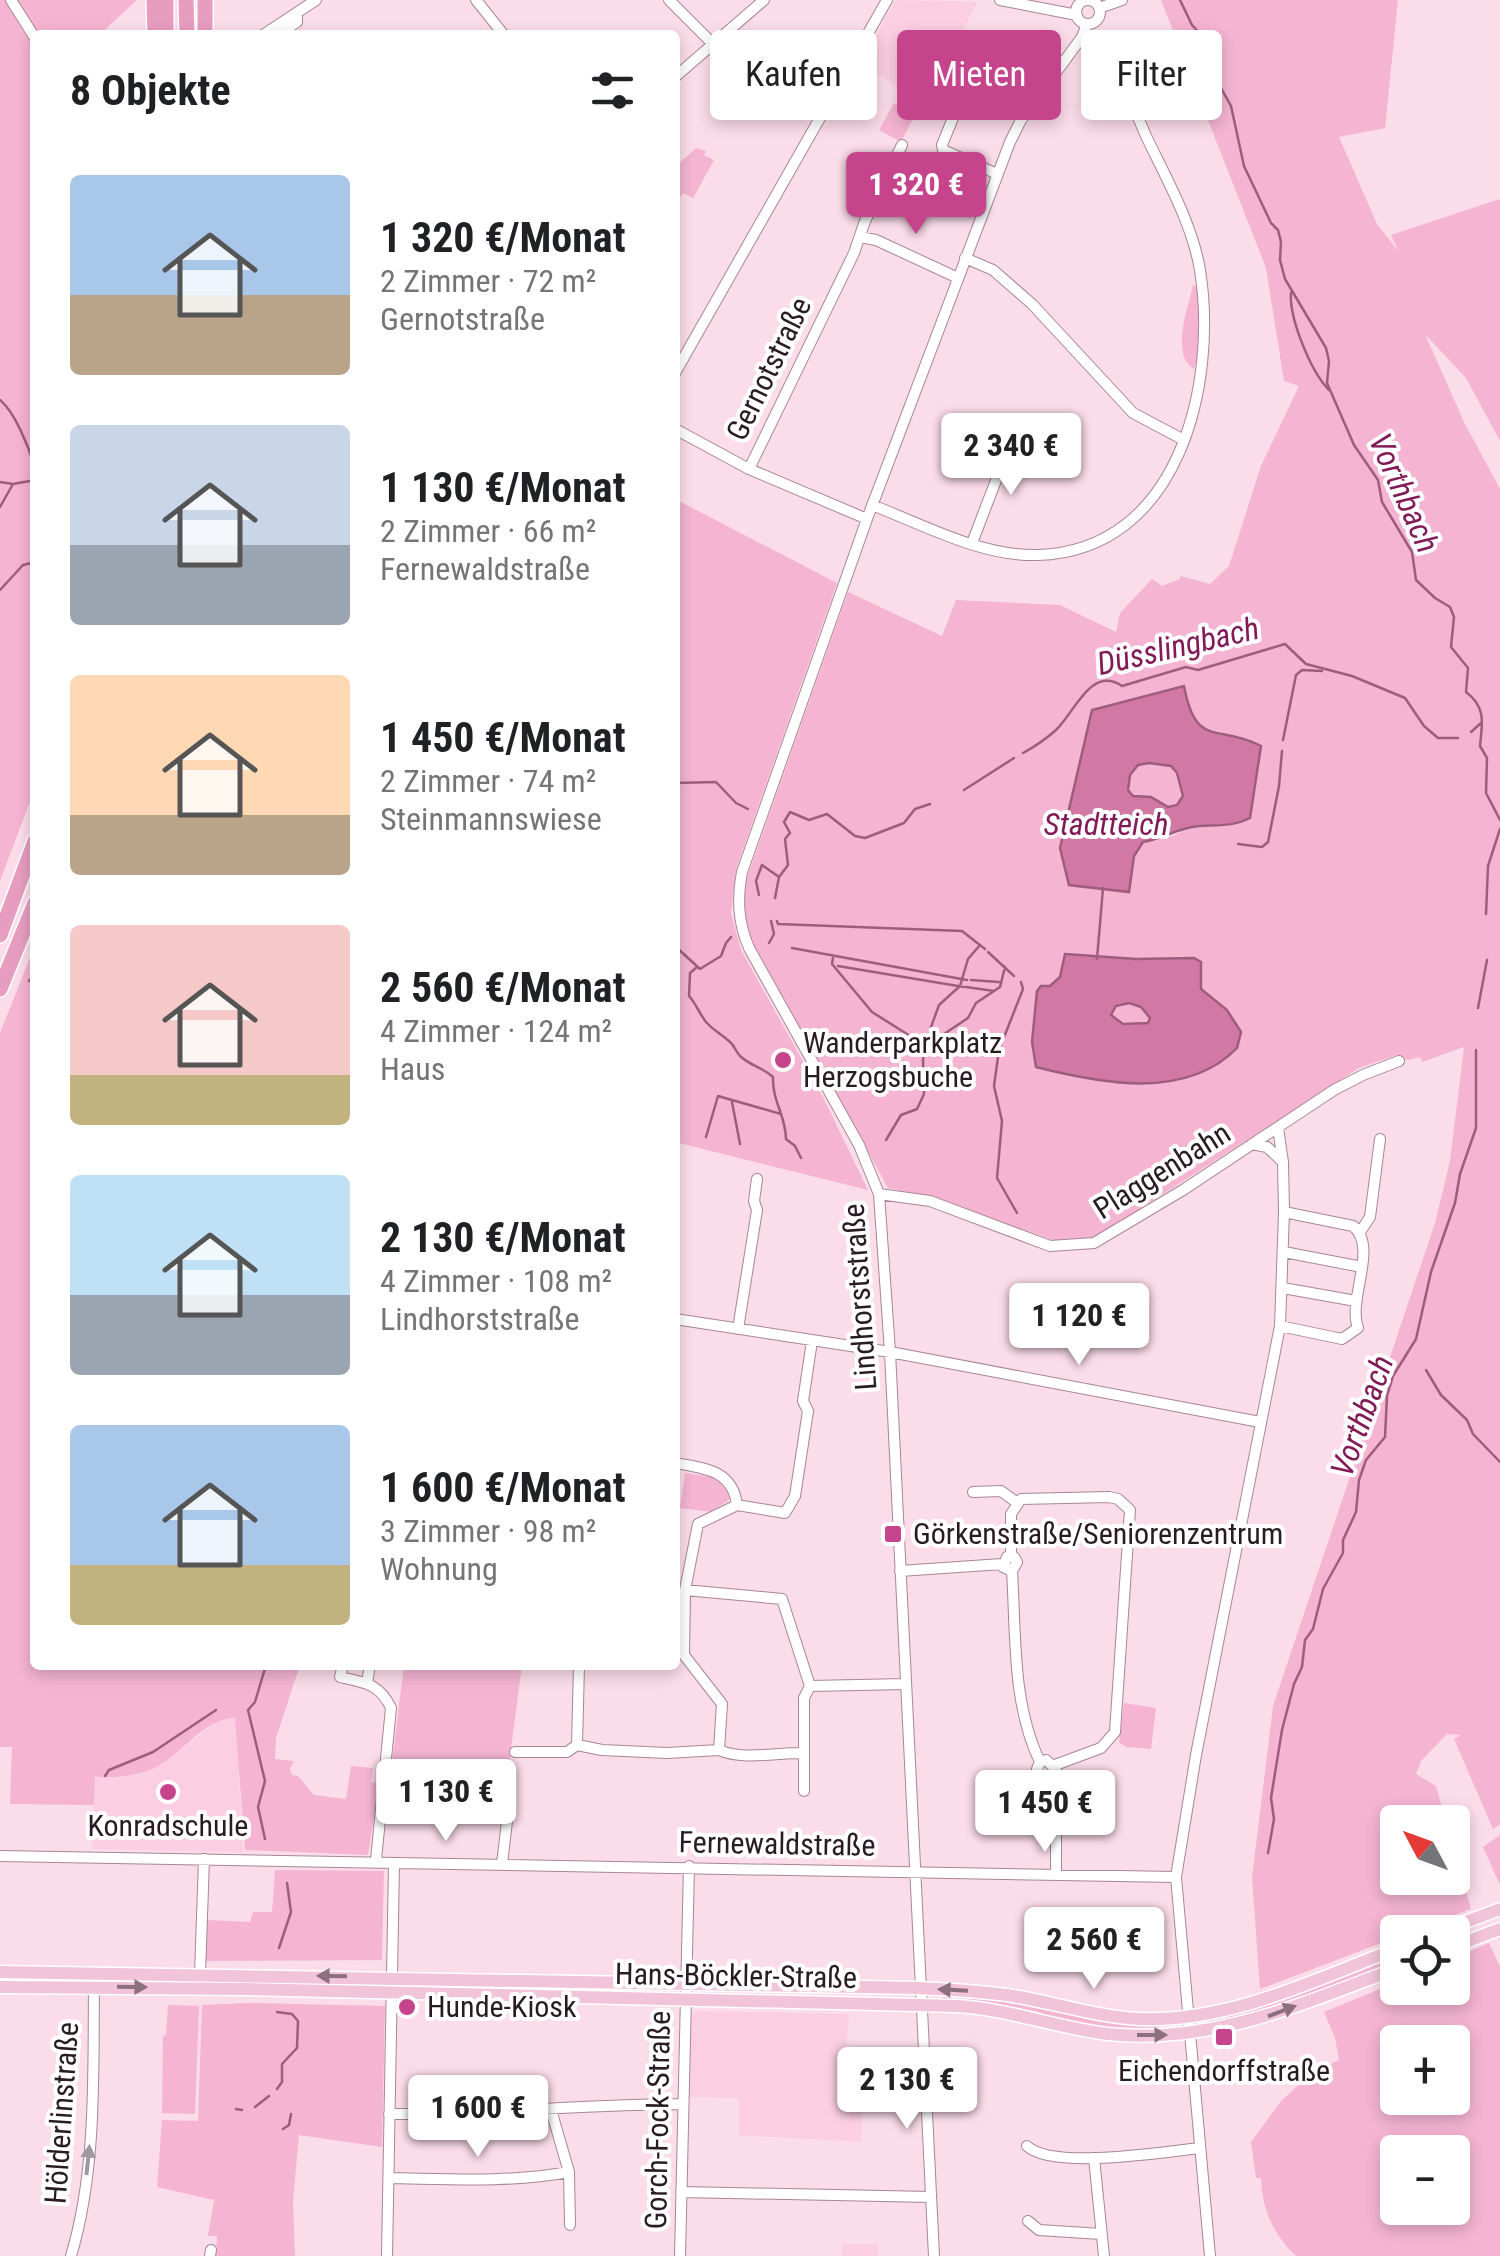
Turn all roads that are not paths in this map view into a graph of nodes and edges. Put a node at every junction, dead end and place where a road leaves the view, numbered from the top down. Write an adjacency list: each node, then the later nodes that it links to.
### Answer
1 (11, 0): 18 (street)
2 (154, 0): 19 (highway)
3 (166, 0): 20 (highway)
4 (186, 0): 21 (highway)
5 (205, 0): 22 (highway)
6 (316, 0): 16 (street)
7 (476, 0): 25 (street)
8 (669, 0): 29 (street)
9 (764, 0): 26 (street)
10 (888, 0): 41 (street)
11 (1000, 0): 13 (street)
12 (1122, 0): 15 (street)
13 (1014, 2): 14 (street)
14 (1078, 4): 15 (street); 17 (street)
15 (1096, 4): 17 (street, Lindhorststraße)
16 (297, 13): 23 (street); 24 (street)
17 (1087, 24): 27 (street, Lindhorststraße)
18 (30, 30)
19 (155, 30)
20 (166, 30)
21 (187, 30)
22 (205, 30)
23 (272, 30)
24 (285, 30)
25 (500, 30)
26 (729, 30)
27 (1085, 30)
28 (1081, 38): 31 (street, Lindhorststraße)
29 (710, 41)
30 (710, 47): 32 (street)
31 (1061, 66)
32 (680, 73)
33 (951, 120): 37 (street)
34 (1022, 120): 37 (street, Lindhorststraße)
35 (1139, 120): 44 (street)
36 (902, 145): 38 (street, Gernotstraße)
37 (997, 174): 39 (street, Lindhorststraße)
38 (860, 237): 40 (street); 45 (street, Gernotstraße)
39 (965, 258): 40 (street, Lindhorststraße); 44 (street)
40 (958, 278): 46 (street, Lindhorststraße)
41 (680, 364)
42 (680, 432): 45 (street)
43 (1024, 434): 48 (street)
44 (1184, 440): 48 (street)
45 (748, 468): 47 (street)
46 (872, 505): 47 (street, Lindhorststraße); 48 (street)
47 (867, 519): 59 (street, Lindhorststraße)
48 (972, 543)
49 (30, 854): 51 (highway)
50 (30, 915): 52 (highway)
51 (0, 935)
52 (0, 989)
53 (1400, 1061): 54 (street, Plaggenbahn)
54 (1278, 1128): 56 (street, Plaggenbahn); 57 (street)
55 (1380, 1139): 61 (street)
56 (1252, 1144): 57 (street); 59 (street, Plaggenbahn)
57 (1283, 1162): 60 (street)
58 (757, 1179): 68 (street)
59 (880, 1194): 70 (street, Lindhorststraße)
60 (1284, 1212): 61 (street); 62 (street)
61 (1360, 1232): 63 (street)
62 (1284, 1252): 63 (street); 64 (street)
63 (1362, 1266): 65 (street)
64 (1283, 1288): 65 (street); 67 (street)
65 (1356, 1301): 67 (street)
66 (680, 1320): 68 (street)
67 (1280, 1326): 71 (street)
68 (738, 1329): 69 (street)
69 (812, 1340): 70 (street); 75 (street)
70 (890, 1352): 71 (street); 77 (street, Lindhorststraße)
71 (1260, 1422): 104 (street)
72 (680, 1464): 75 (street)
73 (973, 1492): 74 (street)
74 (1016, 1502): 76 (street); 92 (street)
75 (737, 1505): 78 (street)
76 (1008, 1564): 77 (street); 91 (street)
77 (900, 1571): 85 (street, Lindhorststraße)
78 (686, 1590): 79 (street); 86 (street)
79 (680, 1646)
80 (680, 1656): 88 (street)
81 (342, 1670): 84 (street)
82 (369, 1670): 84 (street)
83 (579, 1670): 87 (street)
84 (367, 1683): 98 (street)
85 (906, 1684): 86 (street); 102 (street, Lindhorststraße)
86 (810, 1686): 90 (street)
87 (577, 1745): 88 (street); 89 (street)
88 (720, 1750): 90 (street)
89 (515, 1752)
90 (804, 1753): 94 (street)
91 (1040, 1762): 92 (street); 93 (street)
92 (1054, 1765): 93 (street)
93 (1048, 1778): 103 (street)
94 (804, 1791)
95 (509, 1804): 100 (street)
96 (0, 1856): 97 (street, Fernewaldstraße)
97 (204, 1859): 98 (street, Fernewaldstraße); 111 (street)
98 (376, 1860): 99 (street, Fernewaldstraße)
99 (394, 1864): 100 (street, Fernewaldstraße); 115 (street)
100 (502, 1864): 101 (street, Fernewaldstraße)
101 (688, 1866): 102 (street, Fernewaldstraße); 114 (street, Gorch-Fock-Straße)
102 (914, 1871): 103 (street, Fernewaldstraße); 117 (street, Lindhorststraße)
103 (1056, 1875): 104 (street, Fernewaldstraße)
104 (1176, 1877): 120 (street)
105 (1496, 1911): 106 (main road); 107 (street)
106 (1470, 1921)
107 (1498, 1930): 108 (main road)
108 (1470, 1940)
109 (1380, 1955): 120 (main road, Hans-Böckler-Straße)
110 (0, 1972): 113 (main road, Hans-Böckler-Straße)
111 (200, 1974): 113 (main road, Hans-Böckler-Straße); 115 (main road, Hans-Böckler-Straße, one-way to 111)
112 (1380, 1975): 121 (main road, Hans-Böckler-Straße, one-way to 112)
113 (94, 1979): 115 (main road, Hans-Böckler-Straße, one-way to 115); 116 (main road, Hans-Böckler-Straße); 135 (street, Hölderlinstraße, one-way to 113)
114 (686, 1984): 115 (main road, Hans-Böckler-Straße); 117 (main road, Hans-Böckler-Straße); 118 (street, Gorch-Fock-Straße)
115 (393, 1985): 118 (main road, Hans-Böckler-Straße); 124 (street)
116 (0, 1987)
117 (919, 1988): 119 (street, Lindhorststraße); 120 (main road, Hans-Böckler-Straße, one-way to 117)
118 (685, 2000): 119 (main road, Hans-Böckler-Straße); 122 (street, Gorch-Fock-Straße)
119 (921, 2005): 121 (main road, Hans-Böckler-Straße, one-way to 121); 131 (street, Lindhorststraße)
120 (1187, 2017): 121 (street)
121 (1188, 2035): 126 (street)
122 (683, 2104): 123 (street); 130 (street, Gorch-Fock-Straße)
123 (551, 2110): 124 (street); 128 (street)
124 (389, 2114): 129 (street)
125 (1027, 2146): 127 (street)
126 (1200, 2148): 127 (street); 140 (street)
127 (1094, 2158): 134 (street)
128 (569, 2172): 129 (street); 133 (street)
129 (389, 2178): 136 (street)
130 (681, 2192): 131 (street); 137 (street, Gorch-Fock-Straße)
131 (931, 2197): 138 (street, Lindhorststraße)
132 (1028, 2222): 134 (street)
133 (570, 2224)
134 (1101, 2234): 139 (street)
135 (71, 2256)
136 (388, 2256)
137 (680, 2256)
138 (934, 2256)
139 (1104, 2256)
140 (1210, 2256)

